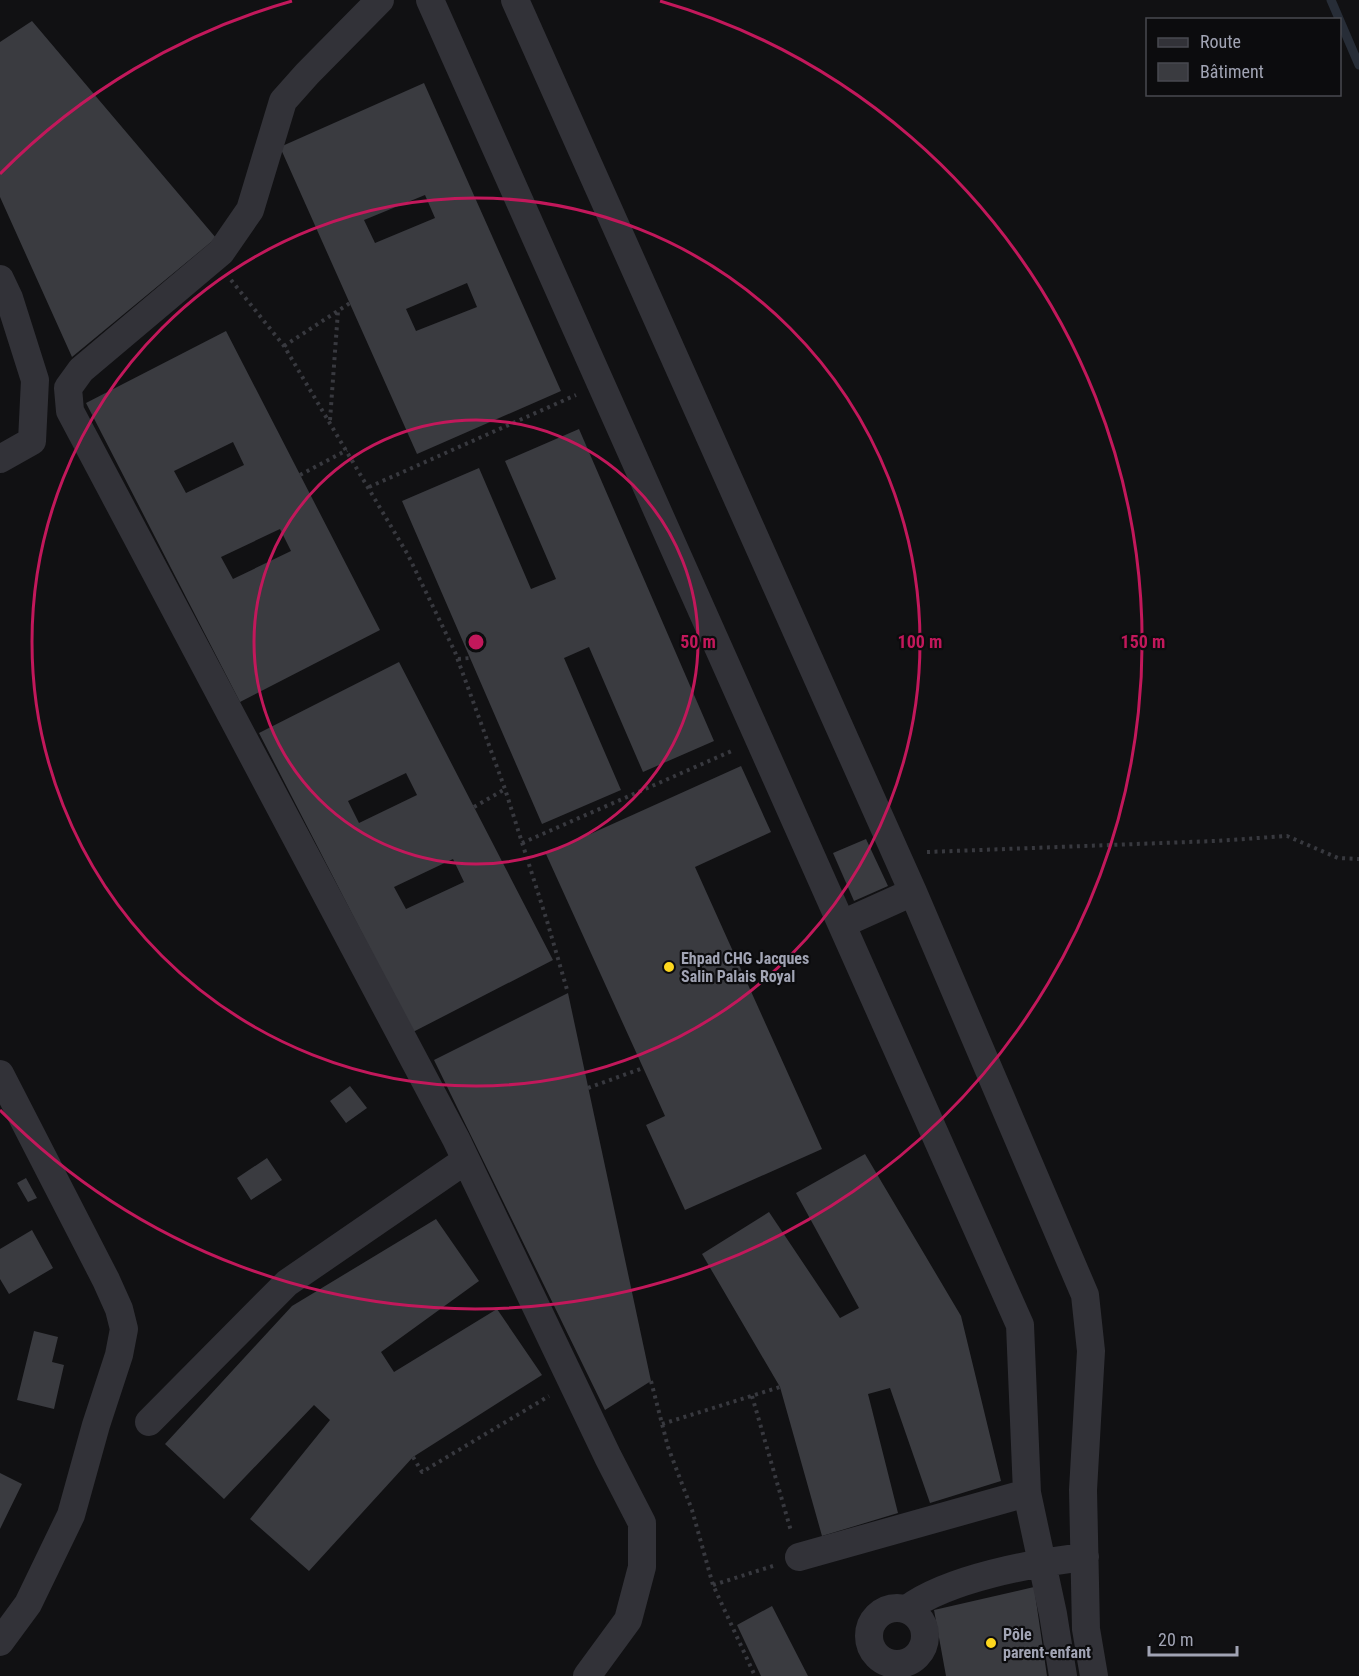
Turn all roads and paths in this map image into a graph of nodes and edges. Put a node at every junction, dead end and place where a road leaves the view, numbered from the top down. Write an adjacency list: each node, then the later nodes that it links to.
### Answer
1 (380, 0): 4 (street)
2 (430, 0): 9 (street)
3 (515, 0): 21 (street)
4 (213, 258): 8 (path); 29 (street)
5 (0, 279): 12 (street)
6 (350, 303): 7 (path)
7 (338, 311): 8 (path); 10 (path)
8 (285, 346): 10 (path)
9 (601, 384): 14 (path); 17 (street)
10 (330, 421): 11 (path)
11 (347, 450): 13 (path); 14 (path)
12 (0, 459)
13 (300, 475)
14 (369, 487): 16 (path)
15 (470, 658): 16 (path)
16 (458, 659): 18 (path)
17 (759, 738): 20 (path); 24 (street)
18 (505, 789): 19 (path); 20 (path)
19 (474, 807)
20 (522, 843): 25 (path)
21 (896, 853): 22 (path); 23 (street)
22 (1359, 860)
23 (913, 892): 24 (street); 39 (street)
24 (842, 924): 37 (street)
25 (568, 993)
26 (643, 1068): 28 (path)
27 (0, 1074): 43 (street)
28 (588, 1088)
29 (466, 1160): 31 (street); 34 (street)
30 (651, 1381): 35 (path)
31 (572, 1383): 36 (path); 44 (street)
32 (780, 1387): 33 (path)
33 (752, 1396): 35 (path); 38 (path)
34 (149, 1422)
35 (662, 1424): 41 (path)
36 (413, 1457)
37 (1027, 1493): 38 (street); 40 (street)
38 (799, 1557): 41 (path)
39 (1085, 1557): 40 (street); 47 (street)
40 (1042, 1562): 42 (street); 46 (street)
41 (713, 1585): 45 (path)
42 (907, 1609)
43 (0, 1642)
44 (587, 1676)
45 (755, 1676)
46 (1063, 1676)
47 (1094, 1676)

